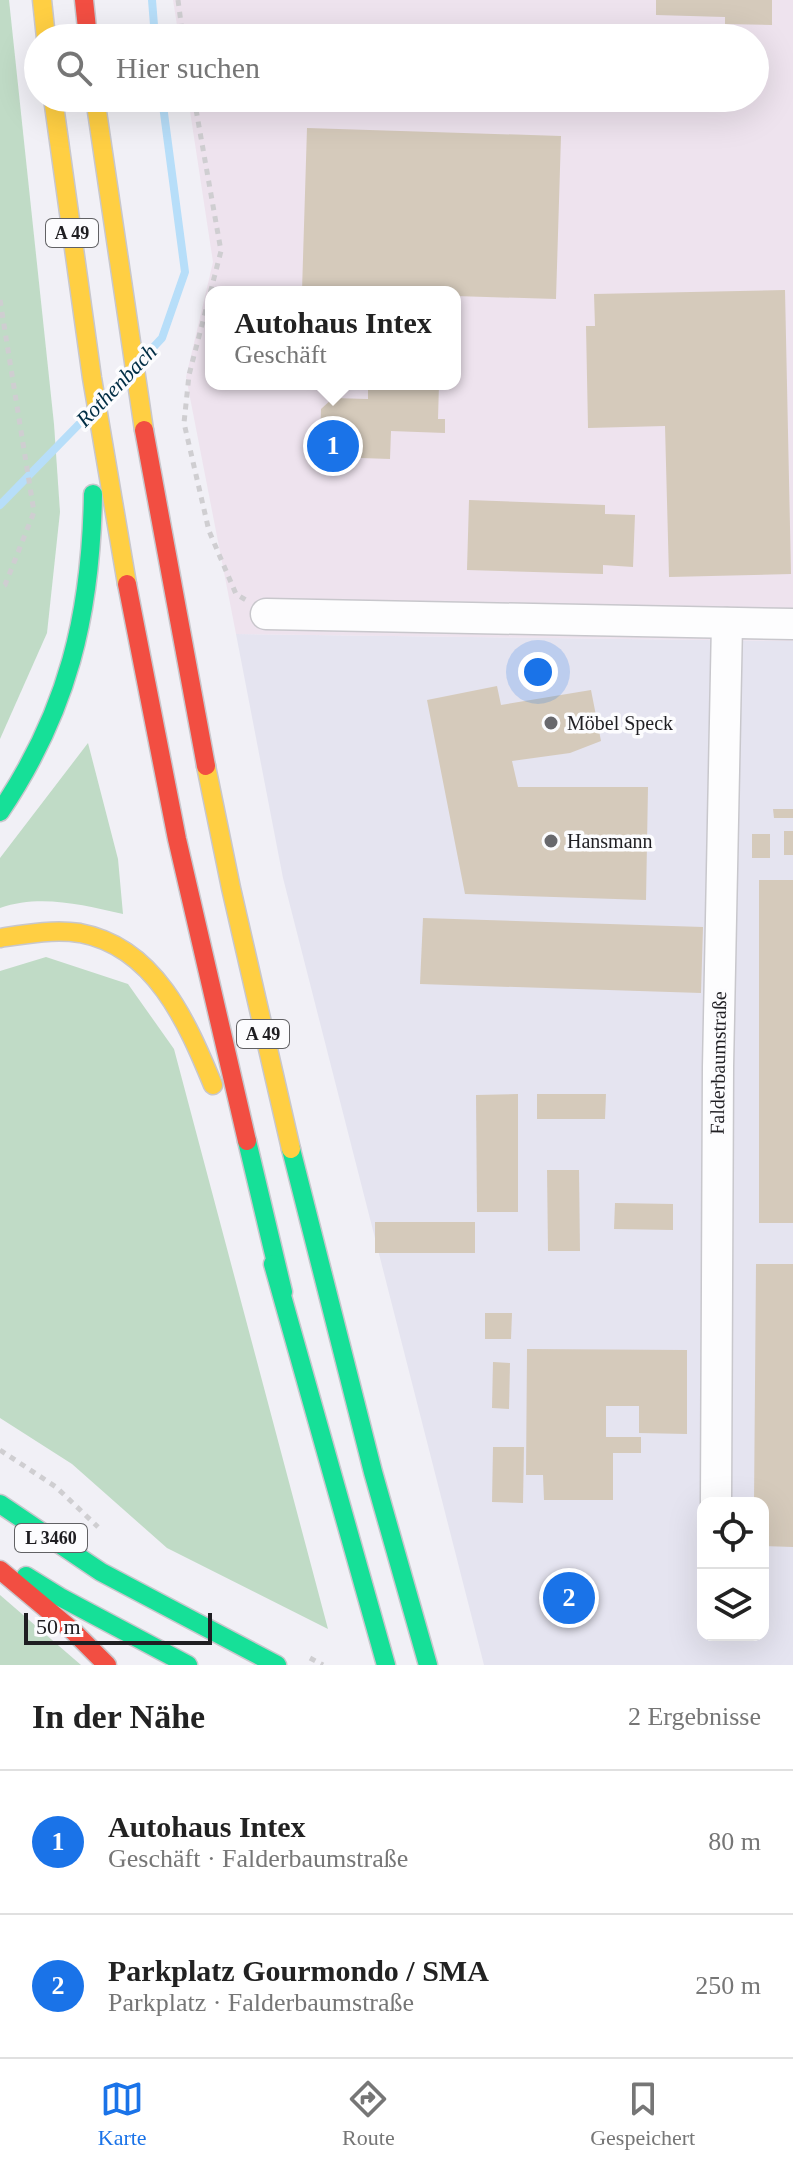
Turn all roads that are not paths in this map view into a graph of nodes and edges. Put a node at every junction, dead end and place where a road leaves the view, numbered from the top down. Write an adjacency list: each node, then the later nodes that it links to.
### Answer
1 (42, 0): 3 (main road)
2 (84, 0): 4 (main road)
3 (45, 24)
4 (87, 24)
5 (55, 112): 7 (main road, A 49)
6 (97, 112): 22 (main road, A 49)
7 (97, 429): 11 (main road); 13 (main road, A 49)
8 (266, 614): 9 (street)
9 (727, 623): 10 (street); 14 (street, Falderbaumstraße)
10 (793, 624)
11 (0, 812)
12 (0, 938): 13 (main road)
13 (283, 1292): 21 (main road, A 49)
14 (716, 1497)
15 (0, 1504): 20 (main road, L 3460)
16 (0, 1561): 19 (main road, L 3460)
17 (0, 1570): 18 (main road)
18 (107, 1665)
19 (188, 1665)
20 (277, 1665)
21 (386, 1665)
22 (428, 1665)

